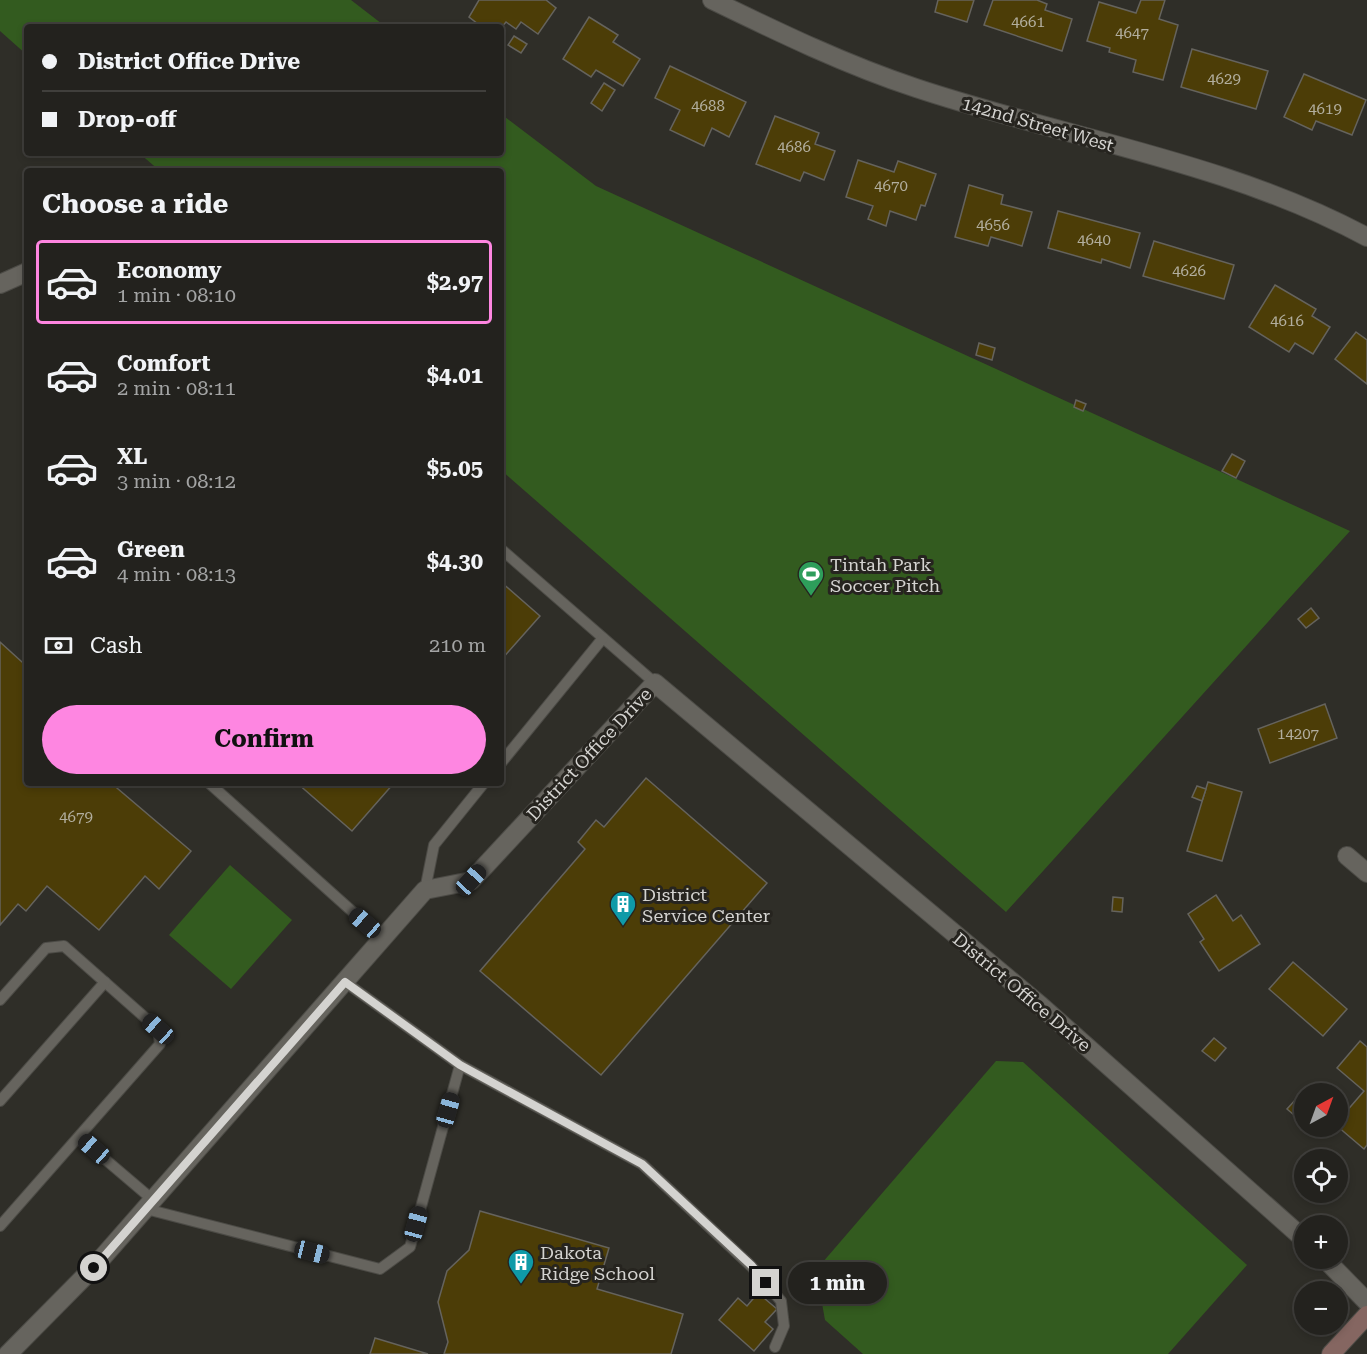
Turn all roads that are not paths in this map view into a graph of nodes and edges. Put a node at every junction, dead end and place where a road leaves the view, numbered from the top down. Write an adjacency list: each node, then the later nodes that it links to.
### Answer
1 (712, 0): 2 (street, 142nd Street West)
2 (1367, 237)
3 (24, 273): 4 (street)
4 (0, 284)
5 (504, 552): 6 (lane)
6 (603, 638): 7 (lane); 8 (lane)
7 (655, 683): 13 (street, District Office Drive); 23 (street, District Office Drive)
8 (504, 758)
9 (211, 786): 14 (lane)
10 (482, 786): 13 (lane)
11 (1347, 856): 12 (street)
12 (1367, 873)
13 (425, 891): 14 (street)
14 (383, 939): 16 (street)
15 (105, 982): 17 (lane); 19 (lane); 20 (lane)
16 (345, 982): 18 (lane); 21 (street)
17 (0, 1000)
18 (460, 1065): 21 (lane); 27 (lane)
19 (0, 1101)
20 (79, 1137): 21 (lane); 22 (lane)
21 (150, 1204): 28 (street)
22 (0, 1226)
23 (1294, 1230)
24 (1335, 1269): 25 (street)
25 (1367, 1302)
26 (1367, 1316): 29 (street)
27 (775, 1347)
28 (8, 1354)
29 (1331, 1354)

